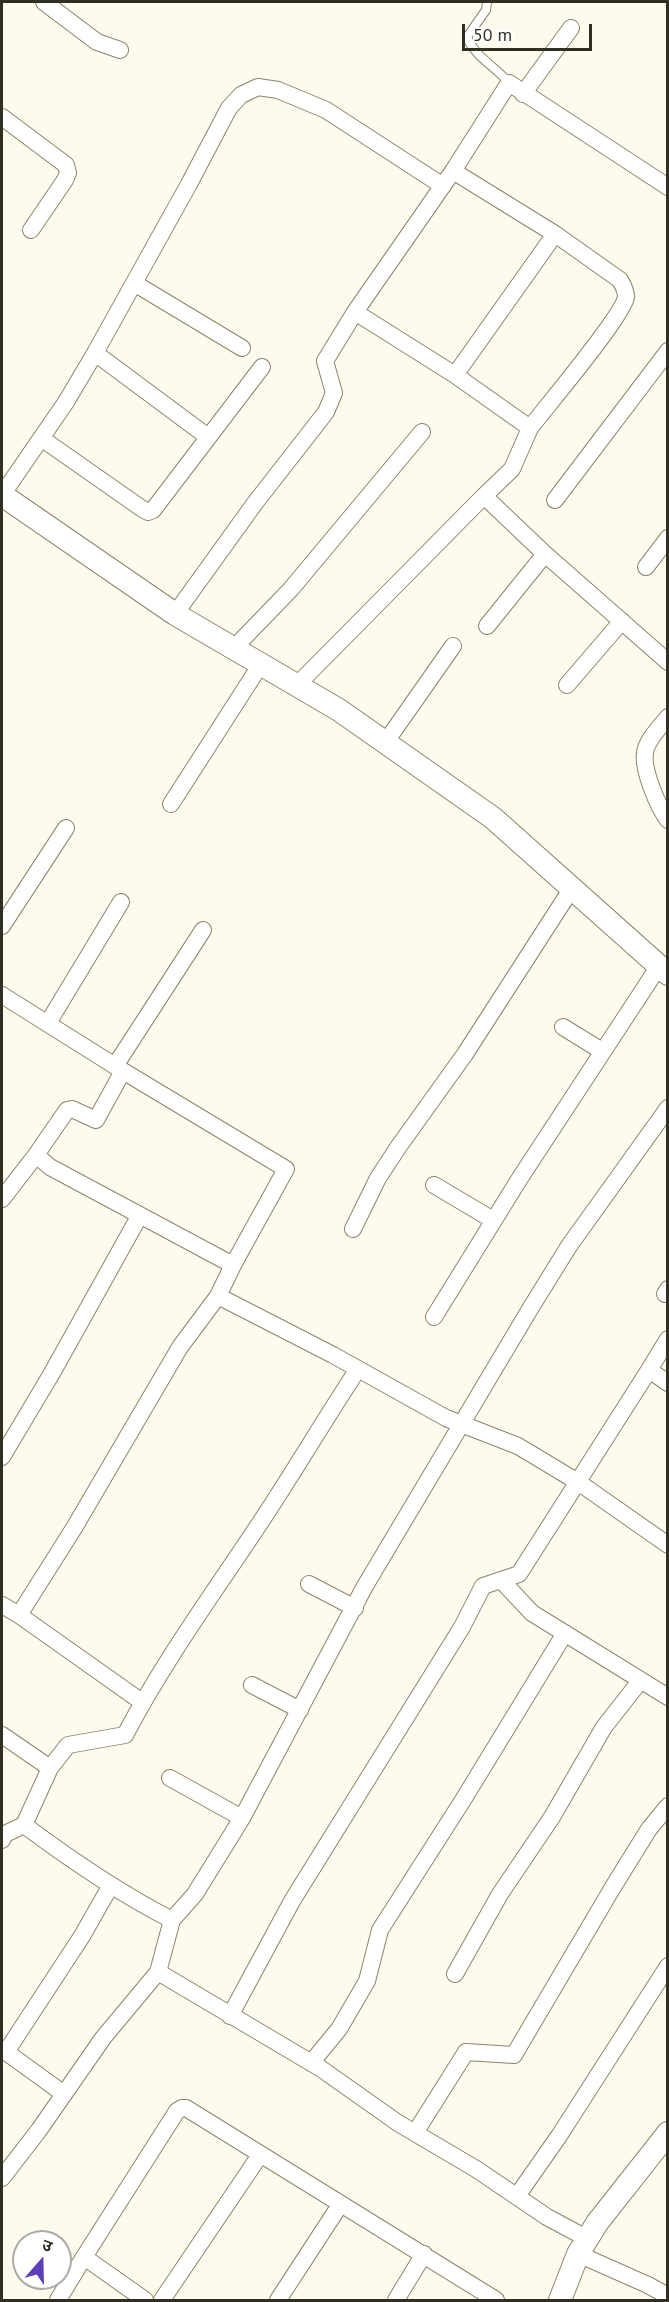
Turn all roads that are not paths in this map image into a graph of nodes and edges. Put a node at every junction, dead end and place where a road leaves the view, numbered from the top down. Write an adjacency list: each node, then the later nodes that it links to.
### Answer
1 (44, 2): 4 (street)
2 (487, 2): 5 (lane)
3 (571, 28): 6 (street)
4 (120, 50)
5 (509, 83): 6 (street); 8 (street)
6 (523, 94): 10 (street)
7 (2, 117): 11 (street)
8 (453, 171): 9 (street); 12 (street)
9 (443, 186): 13 (street); 14 (street)
10 (668, 187)
11 (31, 230)
12 (555, 234): 19 (street); 20 (street)
13 (134, 283): 15 (street); 17 (street)
14 (355, 312): 19 (street); 30 (street)
15 (242, 348)
16 (668, 351): 26 (street)
17 (95, 353): 22 (street); 23 (street)
18 (262, 367): 22 (street)
19 (455, 375): 20 (street)
20 (530, 428): 25 (street)
21 (422, 432): 34 (street)
22 (208, 437): 23 (street)
23 (41, 438): 24 (street)
24 (2, 495): 30 (street)
25 (484, 496): 28 (street); 37 (street)
26 (555, 500)
27 (668, 538): 29 (street)
28 (545, 554): 31 (street); 32 (street)
29 (646, 567)
30 (175, 614): 34 (street)
31 (622, 621): 35 (street); 38 (street)
32 (487, 626)
33 (453, 646): 40 (street)
34 (234, 648): 36 (street)
35 (668, 662)
36 (261, 664): 37 (street); 41 (street)
37 (297, 685): 40 (street)
38 (567, 685)
39 (668, 717): 42 (street)
40 (385, 743): 44 (street)
41 (171, 804)
42 (668, 820)
43 (66, 828): 46 (street)
44 (572, 888): 48 (street); 60 (street)
45 (121, 902): 50 (street)
46 (2, 926)
47 (203, 930): 53 (street)
48 (663, 970): 52 (street)
49 (2, 995): 50 (street)
50 (48, 1023): 53 (street)
51 (563, 1027): 52 (street)
52 (602, 1051): 59 (street)
53 (119, 1069): 55 (street); 61 (street)
54 (668, 1108): 68 (street)
55 (36, 1155): 57 (street); 58 (street)
56 (434, 1185): 59 (street)
57 (2, 1199)
58 (140, 1215): 61 (street); 69 (street)
59 (493, 1220): 63 (street)
60 (353, 1229)
61 (232, 1265): 62 (street)
62 (218, 1296): 65 (street); 76 (street)
63 (434, 1317)
64 (668, 1339): 66 (street)
65 (358, 1370): 68 (street); 81 (street)
66 (649, 1370): 67 (street); 70 (street)
67 (668, 1383)
68 (461, 1424): 70 (street); 75 (street)
69 (2, 1457)
70 (578, 1482): 71 (street); 72 (street)
71 (668, 1545)
72 (501, 1580): 77 (street); 95 (street)
73 (309, 1584): 75 (street)
74 (2, 1605): 76 (street)
75 (355, 1608): 82 (street)
76 (19, 1615): 81 (street)
77 (565, 1633): 78 (street); 97 (street)
78 (641, 1680): 80 (street); 94 (street)
79 (252, 1685): 82 (street)
80 (668, 1697)
81 (142, 1702): 84 (street)
82 (300, 1710): 87 (street)
83 (2, 1735): 84 (street)
84 (50, 1768): 88 (street)
85 (170, 1778): 87 (street)
86 (668, 1806): 99 (street)
87 (242, 1818): 91 (street)
88 (24, 1825): 89 (street); 90 (street)
89 (2, 1840)
90 (111, 1885): 91 (street); 96 (street)
91 (172, 1920): 93 (street)
92 (668, 1966): 104 (street)
93 (158, 1972): 95 (street); 98 (street)
94 (455, 1974)
95 (230, 2016): 97 (street)
96 (4, 2051): 98 (street)
97 (311, 2063): 99 (street)
98 (64, 2094): 103 (street)
99 (415, 2133): 104 (street)
100 (668, 2133): 102 (street)
101 (260, 2155): 105 (street); 108 (street); 112 (street)
102 (660, 2156): 106 (street)
103 (2, 2178)
104 (517, 2196): 106 (street)
105 (340, 2205): 107 (street); 113 (street)
106 (583, 2246): 109 (street); 116 (street)
107 (424, 2254): 114 (street); 115 (street)
108 (84, 2257): 110 (street); 111 (street)
109 (668, 2296)
110 (58, 2301)
111 (145, 2301)
112 (162, 2301)
113 (278, 2301)
114 (396, 2301)
115 (496, 2301)
116 (560, 2301)

